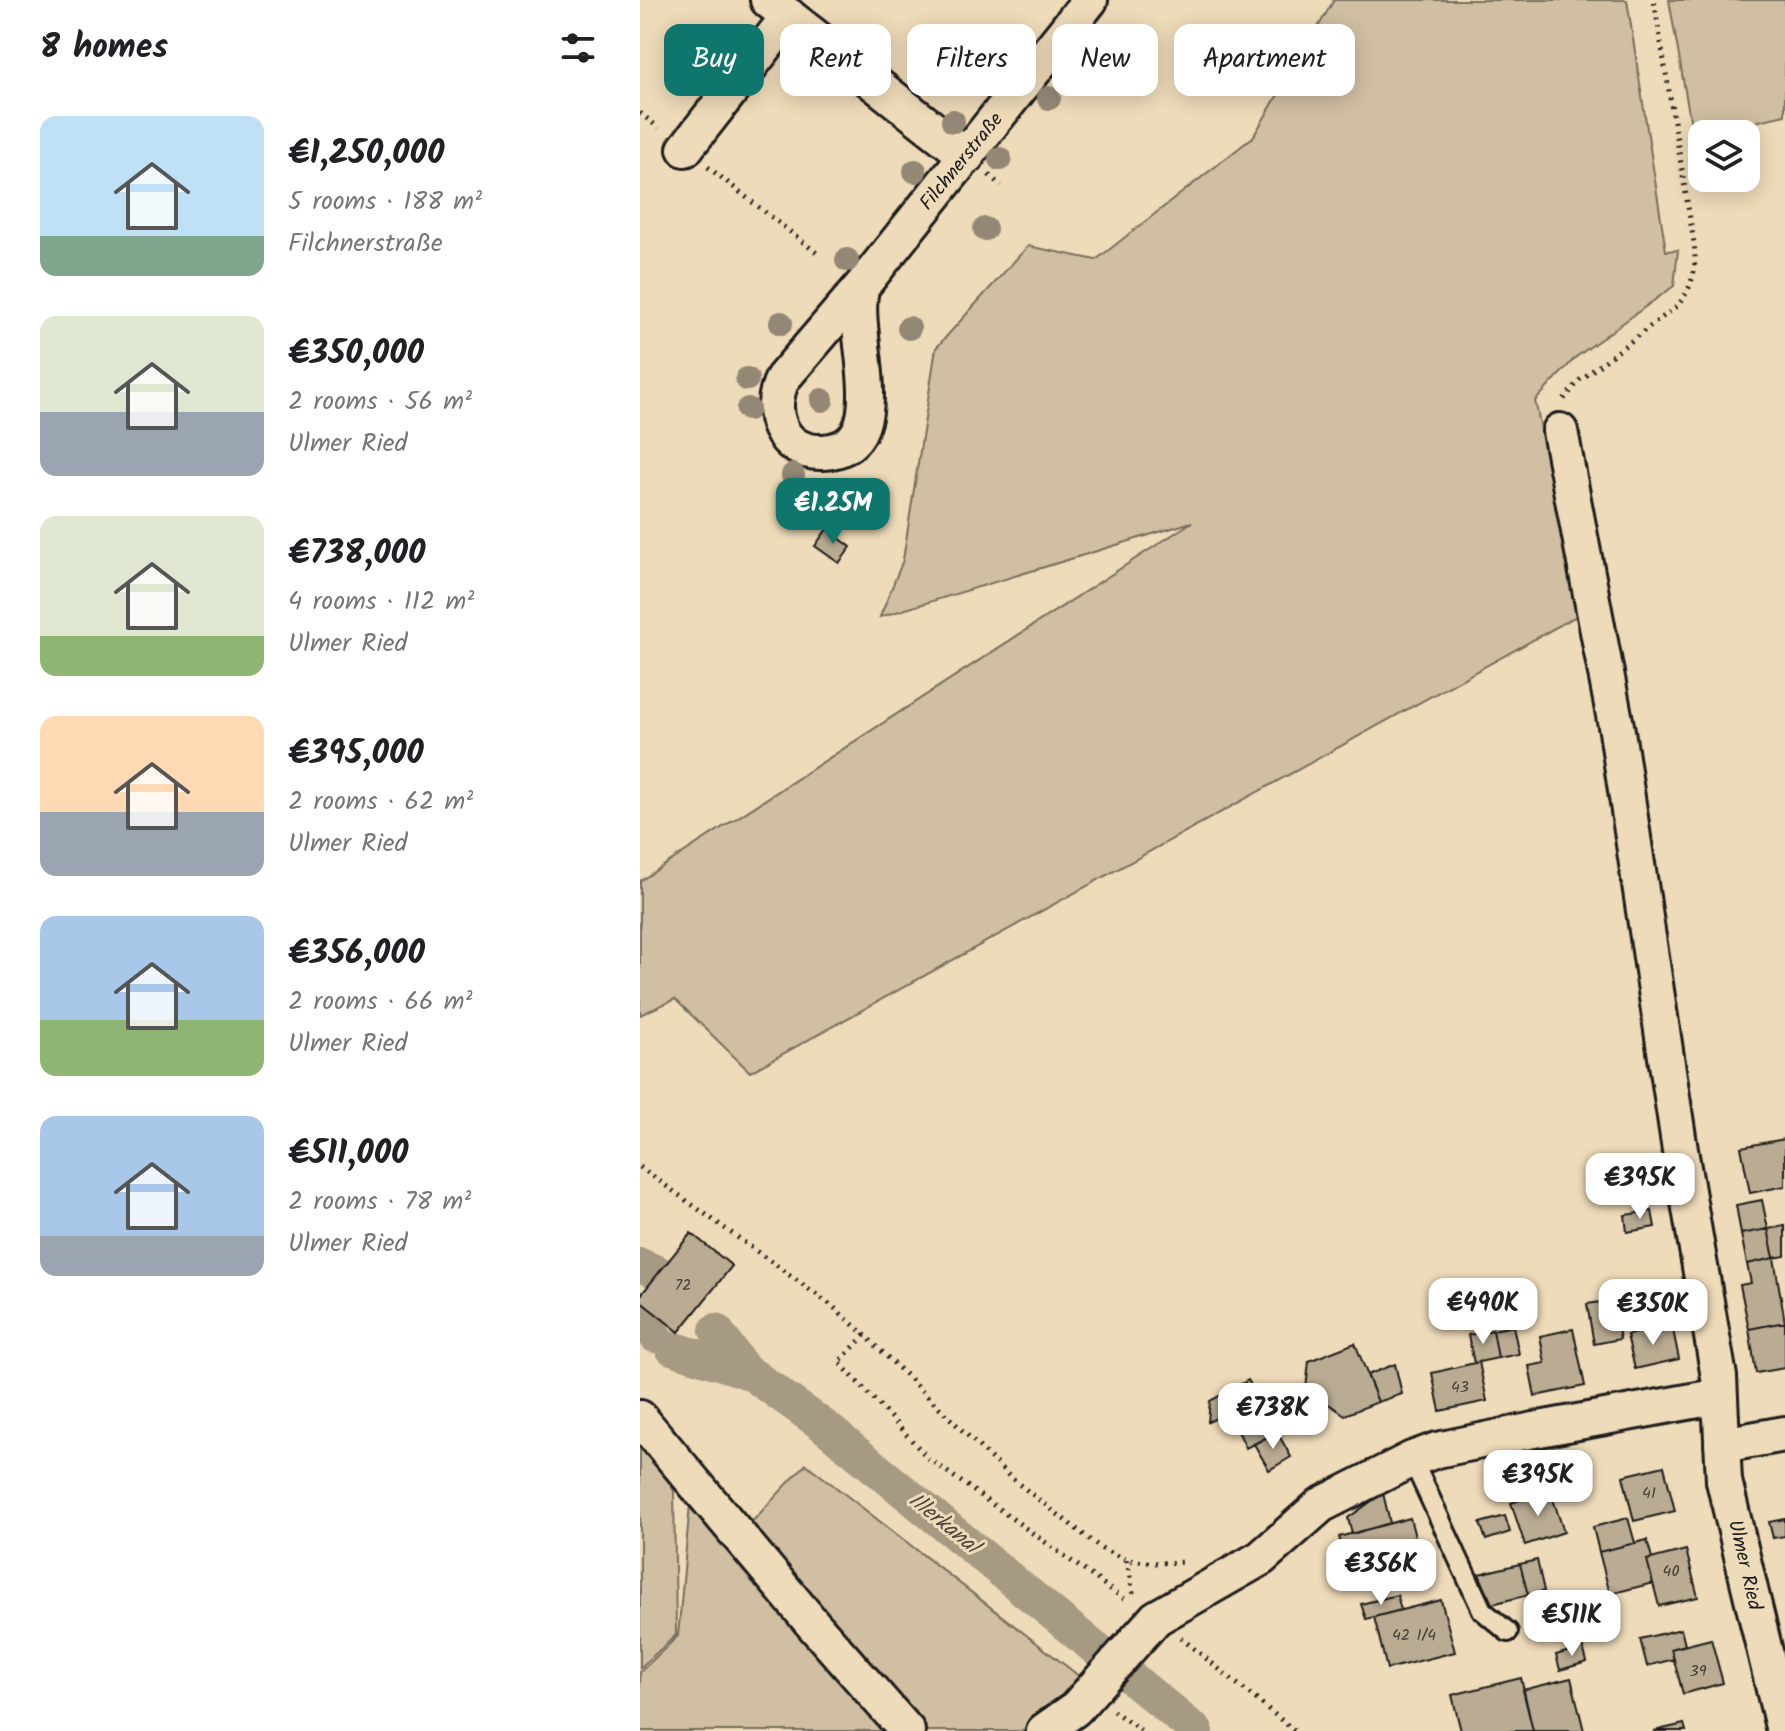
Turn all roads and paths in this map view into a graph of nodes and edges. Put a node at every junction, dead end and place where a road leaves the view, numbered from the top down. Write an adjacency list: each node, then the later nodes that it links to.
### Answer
1 (1090, 0): 6 (street, Filchnerstraße)
2 (1654, 0): 9 (path)
3 (779, 8): 5 (street); 6 (street)
4 (640, 113): 5 (path)
5 (685, 149): 7 (path)
6 (967, 156): 8 (street, Filchnerstraße)
7 (817, 253)
8 (862, 286)
9 (1560, 431): 12 (street, Ulmer Ried)
10 (640, 1167): 11 (path)
11 (865, 1335): 17 (path); 19 (path)
12 (1720, 1396): 15 (street, Ulmer Ried); 16 (street)
13 (640, 1418): 21 (street)
14 (1785, 1434): 15 (street)
15 (1722, 1445): 24 (street, Ulmer Ried)
16 (1412, 1459): 18 (street); 20 (lane)
17 (1127, 1560): 18 (path); 19 (path)
18 (1196, 1576): 19 (street)
19 (1144, 1612): 22 (street); 23 (path)
20 (1508, 1632)
21 (907, 1731)
22 (1044, 1731)
23 (1295, 1731)
24 (1784, 1731)

